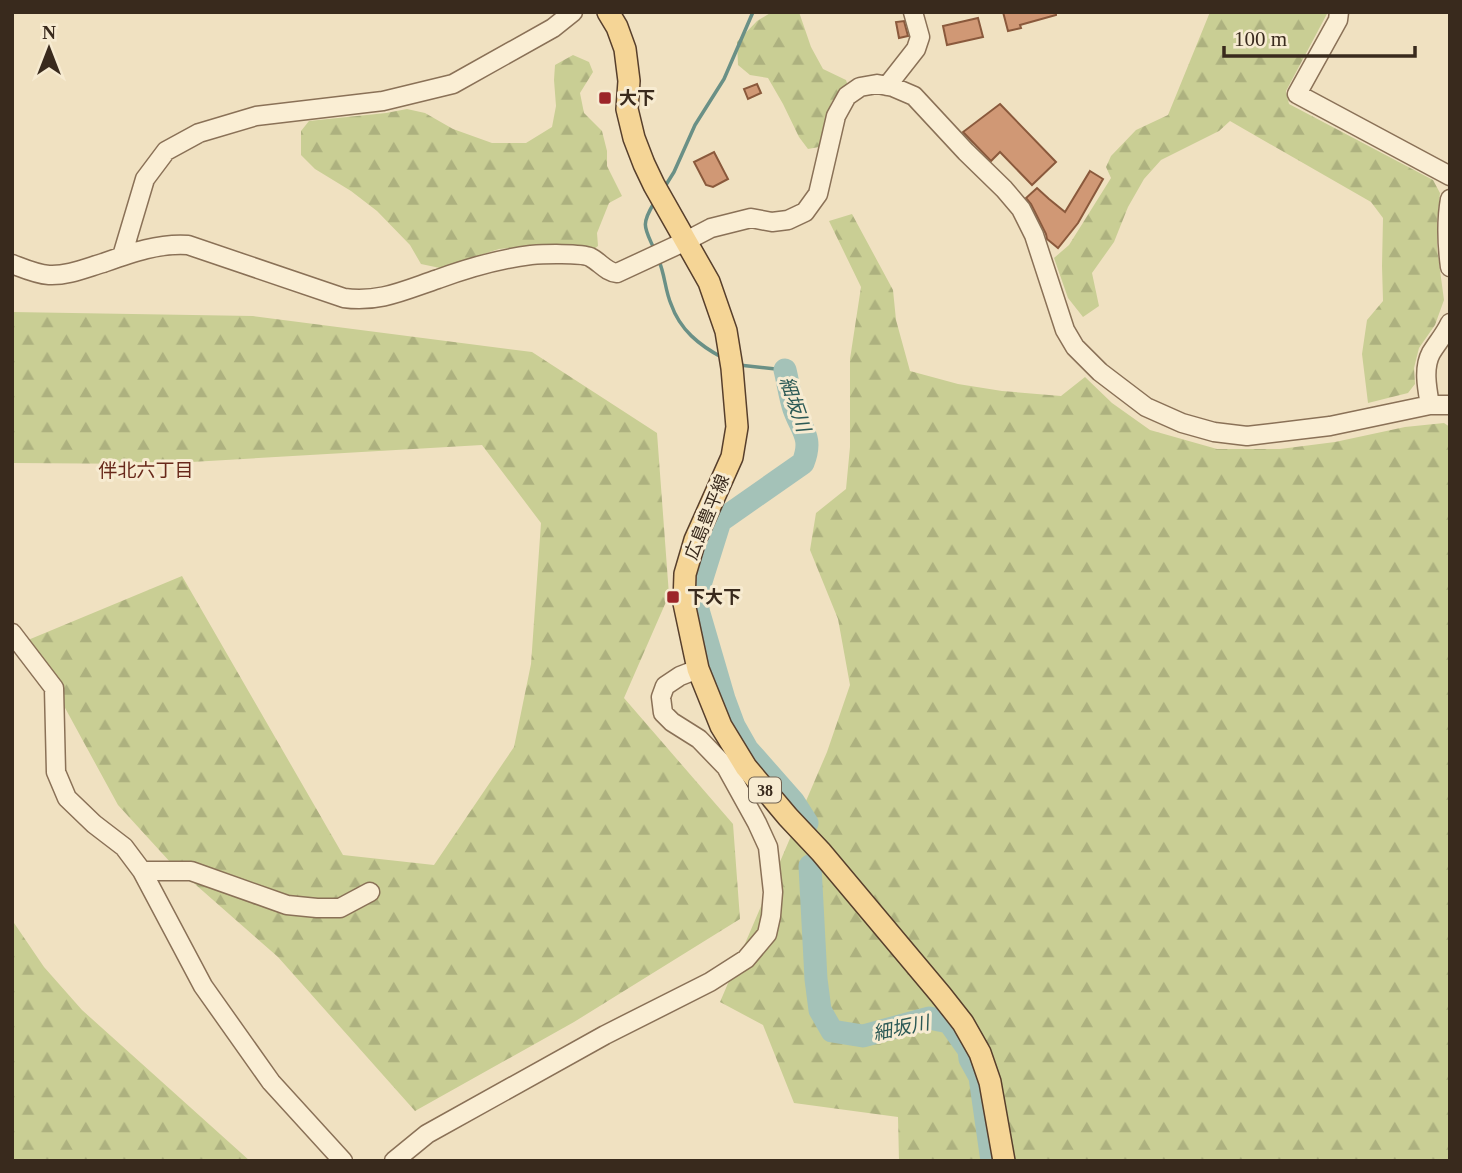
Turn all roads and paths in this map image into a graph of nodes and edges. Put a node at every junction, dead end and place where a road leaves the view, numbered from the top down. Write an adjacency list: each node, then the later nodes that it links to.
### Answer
1 (573, 12): 9 (street)
2 (608, 12): 8 (main road, 広島豊平線 / 38)
3 (913, 12): 5 (street)
4 (1339, 12): 6 (street)
5 (887, 86): 8 (street); 13 (street)
6 (1450, 176)
7 (1450, 199): 11 (street)
8 (686, 241): 9 (street); 16 (main road, 広島豊平線 / 38)
9 (122, 256): 10 (street)
10 (12, 264)
11 (1450, 267)
12 (1450, 323): 13 (street)
13 (1430, 405): 14 (street)
14 (1450, 405)
15 (12, 633): 17 (street)
16 (698, 669): 20 (street); 21 (main road, 広島豊平線 / 38)
17 (142, 871): 18 (street); 19 (street)
18 (370, 892)
19 (343, 1161)
20 (394, 1161)
21 (1004, 1161)

